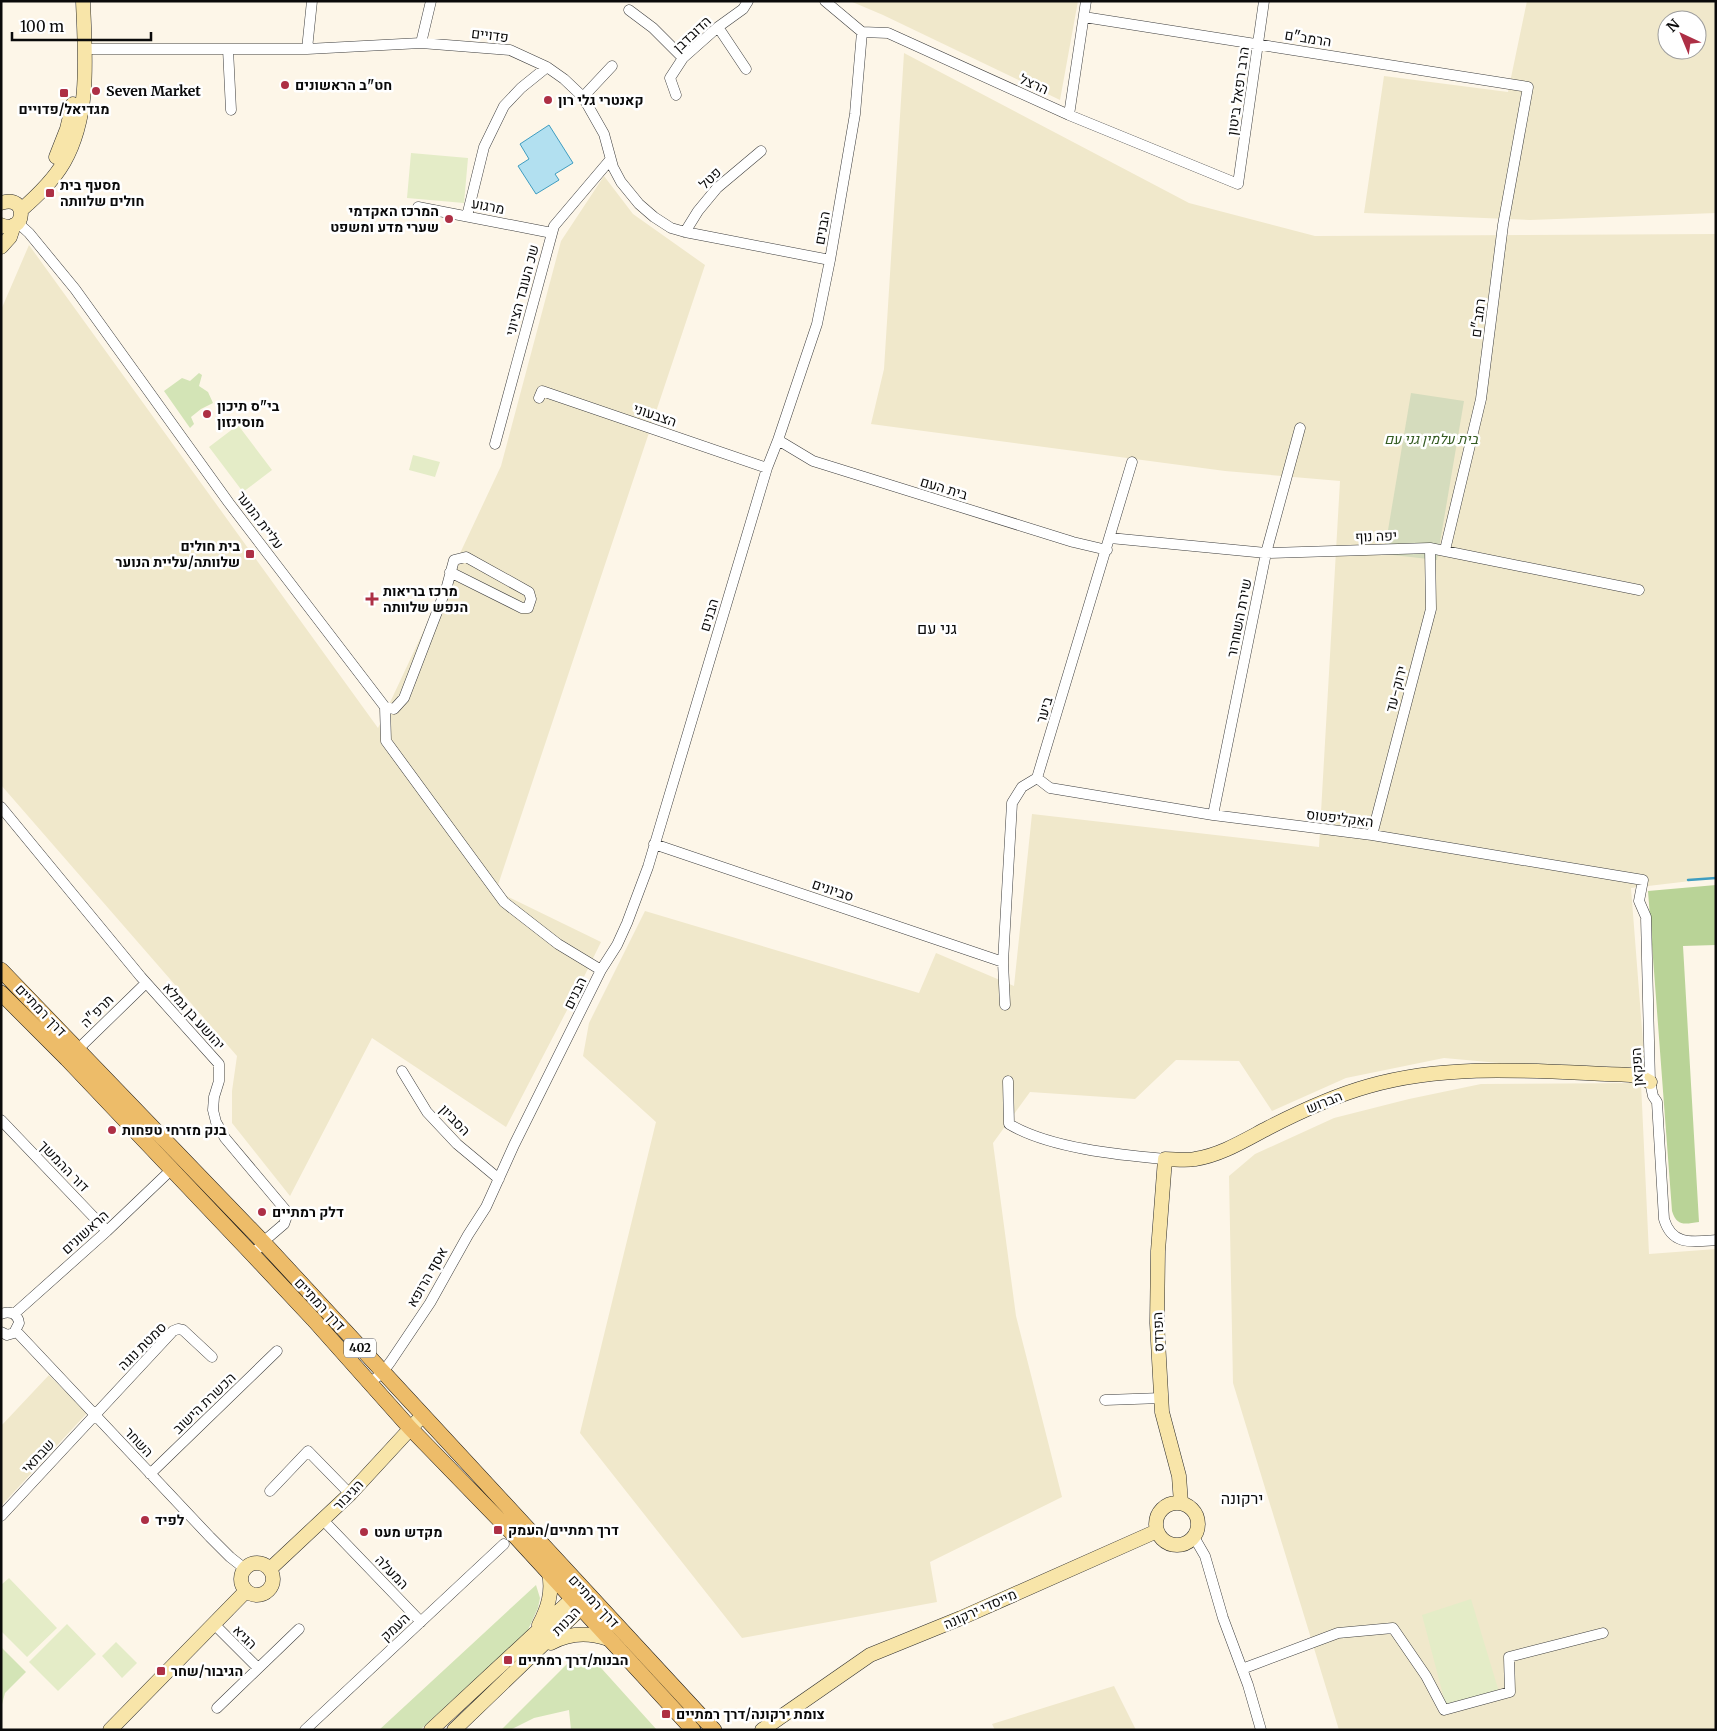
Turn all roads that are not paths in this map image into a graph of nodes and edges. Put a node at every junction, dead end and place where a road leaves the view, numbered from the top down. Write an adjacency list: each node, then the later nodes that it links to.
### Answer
1 (76, 1): 31 (street)
2 (83, 1): 16 (street)
3 (312, 1): 15 (street)
4 (431, 1): 13 (street)
5 (748, 1): 11 (street, הדובדבן)
6 (826, 1): 12 (street)
7 (1086, 1): 10 (street)
8 (1264, 1): 14 (street, הרב רפאל ביטון)
9 (629, 10): 18 (street)
10 (1084, 17): 14 (street, הרמב"ם); 26 (street)
11 (718, 27): 18 (street, הדובדבן); 21 (street)
12 (862, 32): 26 (street, הרצל); 36 (street, הבנים)
13 (421, 43): 15 (street, פדויים); 20 (street, פדויים)
14 (1258, 44): 22 (street, הרמב"ם); 29 (street, הרב רפאל ביטון)
15 (307, 48): 17 (street, פדויים)
16 (85, 49): 17 (street, פדויים); 31 (street)
17 (228, 49): 25 (street)
18 (683, 58): 23 (street, הדובדבן)
19 (612, 66): 24 (street)
20 (546, 67): 24 (street, פדויים); 32 (street)
21 (746, 69)
22 (1528, 87): 46 (street, רמב"ם)
23 (676, 95)
24 (583, 97): 28 (street, פדויים)
25 (231, 110)
26 (1069, 115): 29 (street, הרצל)
27 (761, 151): 33 (street, פטל)
28 (610, 160): 33 (street, פדויים); 34 (street, שכ העובד הציוני)
29 (1238, 184)
30 (418, 207): 32 (street, מרגוע)
31 (10, 211): 35 (street); 50 (street, עליית הנוער)
32 (467, 216): 34 (street, מרגוע)
33 (686, 232): 36 (street, פדויים)
34 (552, 233): 40 (street, שכ העובד הציוני)
35 (1, 247)
36 (830, 260): 39 (street, הבנים)
37 (539, 398): 42 (street, הצבעוני)
38 (1300, 428): 47 (street, שירת השחרור)
39 (778, 440): 42 (street, הבנים); 45 (street, בית העם)
40 (495, 444)
41 (1132, 462): 43 (street, ביער)
42 (767, 468): 55 (street, הבנים)
43 (1110, 538): 45 (street, ביער); 47 (street, יפה נוף)
44 (1430, 548): 46 (street, יפה נוף); 47 (street, יפה נוף); 54 (street, ירוק-עד)
45 (1107, 550): 51 (street, ביער)
46 (1445, 550): 49 (street, יפה נוף)
47 (1266, 553): 53 (street, שירת השחרור)
48 (450, 572): 48 (street); 50 (street)
49 (1639, 590)
50 (385, 708): 59 (street)
51 (1037, 778): 53 (street, האקליפטוס); 57 (street)
52 (1, 807): 60 (street, יהושע בן גמלא)
53 (1213, 816): 54 (street, האקליפטוס)
54 (1372, 835): 56 (street, האקליפטוס)
55 (654, 844): 57 (street, סביונים); 59 (street, הבנים)
56 (1643, 880): 66 (street, הפקאן)
57 (1003, 962): 62 (street)
58 (1, 970): 63 (main road, דרך רמתיים / 402)
59 (601, 970): 70 (street, הבנים)
60 (146, 982): 63 (street, תרפ"ה); 73 (street, יהושע בן גמלא)
61 (1, 993): 63 (main road, דרך רמתיים / 402)
62 (1005, 1005)
63 (73, 1054): 69 (main road, דרך רמתיים / 402); 73 (main road, דרך רמתיים / 402)
64 (402, 1071): 70 (street, הסביון)
65 (1008, 1081): 68 (street, הברוש)
66 (1650, 1082): 68 (street, הברוש); 72 (street, הפקאן)
67 (1, 1120): 71 (street, דור ההמשך)
68 (1165, 1159): 83 (street, הפרדס)
69 (172, 1169): 71 (street, הראשונים); 74 (main road, דרך רמתיים / 402)
70 (499, 1179): 81 (street, אסף הרופא)
71 (107, 1231): 76 (street, הראשונים)
72 (1716, 1240)
73 (263, 1242): 74 (street, יהושע בן גמלא); 81 (main road, דרך רמתיים / 402)
74 (254, 1255): 82 (main road, דרך רמתיים / 402)
75 (1, 1314): 76 (street)
76 (14, 1314): 77 (street)
77 (16, 1330): 78 (street); 85 (street, השחר)
78 (1, 1332)
79 (277, 1351): 88 (street, הכשרת הישוב)
80 (212, 1357): 85 (street, סמטת נוגה)
81 (383, 1372): 82 (street, אסף הרופא); 86 (main road, דרך רמתיים / 402)
82 (370, 1383): 87 (main road, דרך רמתיים / 402)
83 (1162, 1398): 84 (street); 91 (street, הפרדס)
84 (1105, 1400)
85 (95, 1415): 88 (street, השחר); 92 (street, שבתאי)
86 (422, 1416): 87 (street, הגיבור); 101 (main road, דרך רמתיים / 402)
87 (410, 1428): 90 (street, הגיבור); 99 (main road, דרך רמתיים / 402)
88 (150, 1474): 97 (street, השחר)
89 (270, 1491): 90 (street)
90 (350, 1494): 93 (street, הגיבור)
91 (1181, 1503): 94 (street); 95 (street)
92 (1, 1516)
93 (323, 1520): 98 (street, הגיבור); 103 (street, המעלה)
94 (1157, 1531): 95 (street); 112 (street, מייסדי ירקונה)
95 (1194, 1537): 111 (street)
96 (504, 1544): 103 (street, העמק)
97 (244, 1568): 98 (street); 100 (street)
98 (270, 1570): 100 (street)
99 (549, 1573): 102 (main road, דרך רמתיים / 402); 106 (street, הבנות)
100 (246, 1591): 104 (street)
101 (587, 1593): 102 (street, הבנות); 119 (main road, דרך רמתיים / 402)
102 (576, 1604): 106 (street, הבנות); 108 (main road, דרך רמתיים / 402); 109 (street, הבנות)
103 (420, 1622): 115 (street, העמק)
104 (214, 1624): 110 (street, הגיא); 114 (street)
105 (299, 1629): 110 (street, הגיא)
106 (534, 1633): 116 (street, הבנות)
107 (1603, 1633): 111 (street)
108 (608, 1639): 109 (street, הבנות); 118 (main road, דרך רמתיים / 402)
109 (537, 1650): 117 (street, הבנות)
110 (258, 1668): 113 (street, הגיא)
111 (1242, 1669): 122 (street)
112 (809, 1698): 120 (street, מייסדי ירקונה); 121 (street, מייסדי ירקונה)
113 (217, 1708)
114 (110, 1730)
115 (305, 1730)
116 (431, 1730)
117 (454, 1730)
118 (693, 1730)
119 (714, 1730)
120 (762, 1730)
121 (776, 1730)
122 (1260, 1730)

